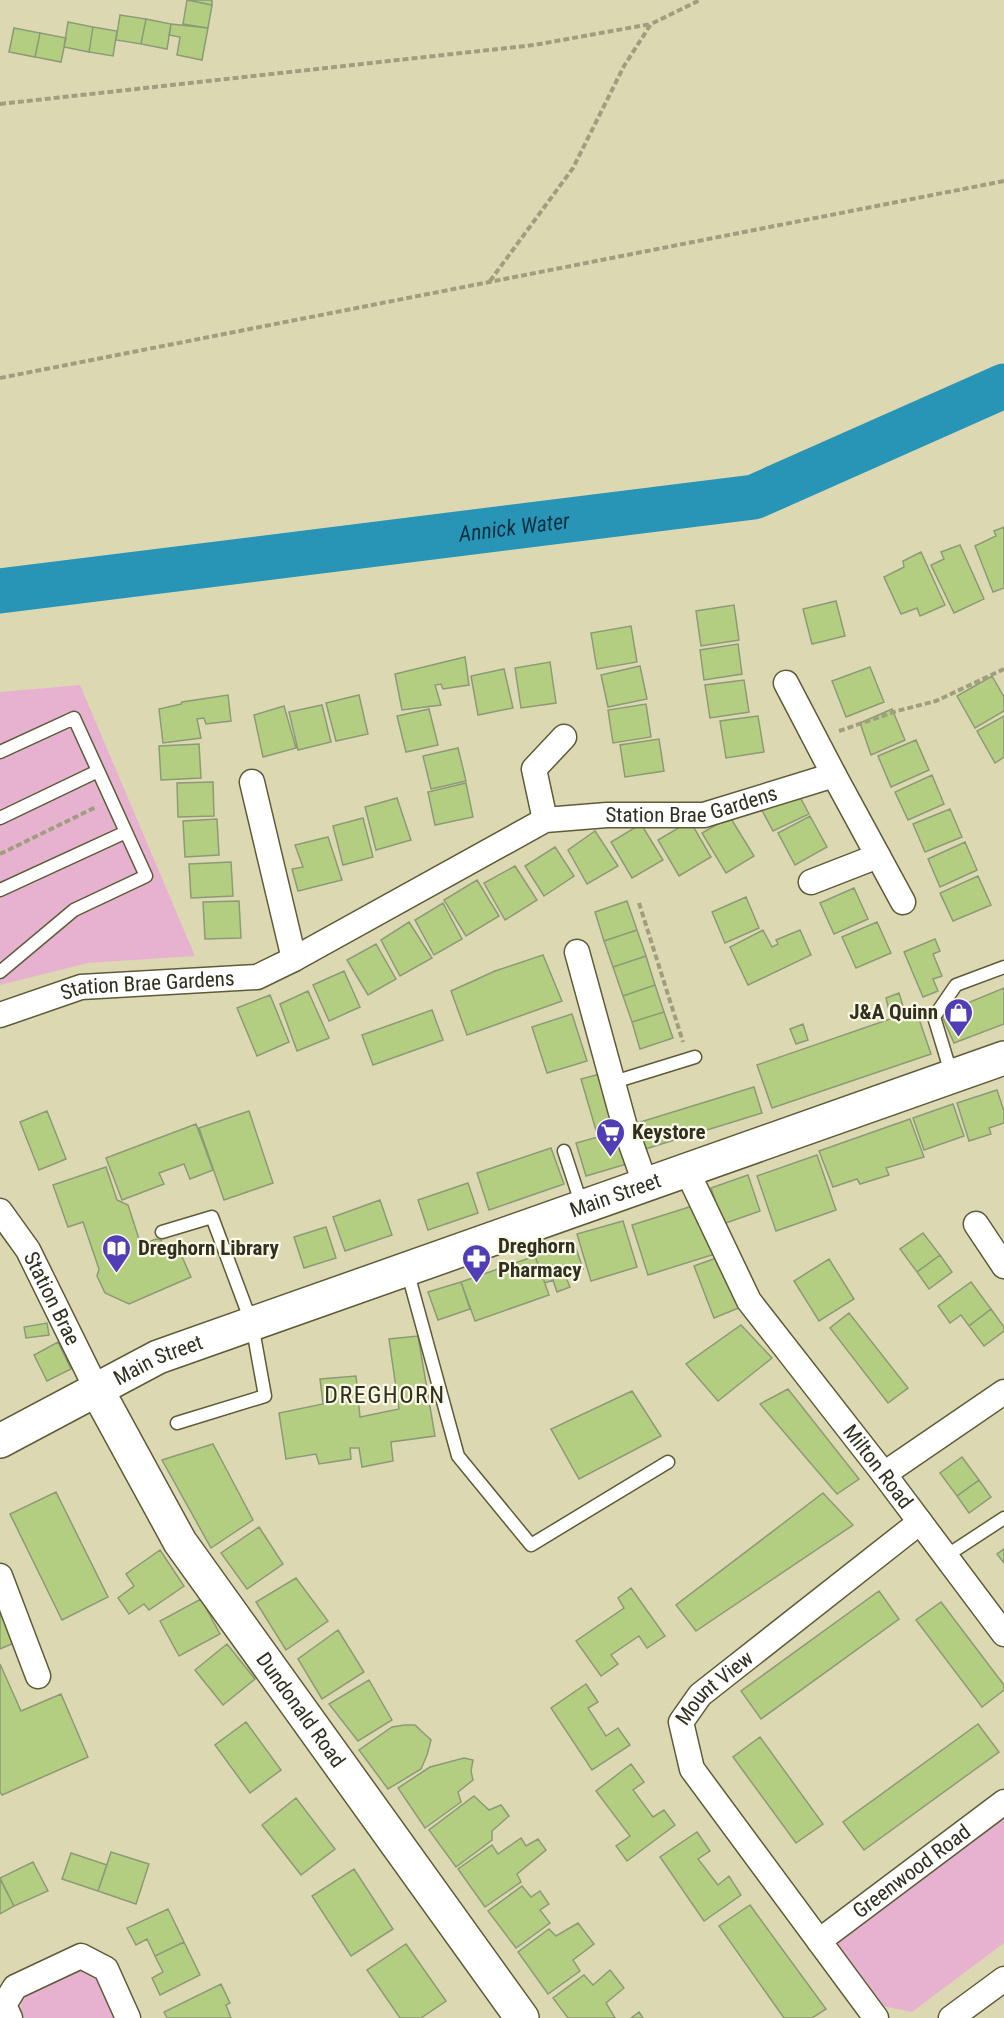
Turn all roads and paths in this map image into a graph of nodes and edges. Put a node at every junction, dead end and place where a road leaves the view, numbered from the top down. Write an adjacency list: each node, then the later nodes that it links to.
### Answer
1 (700, 0): 2 (path)
2 (651, 24): 3 (path); 5 (path)
3 (0, 104)
4 (1004, 181): 5 (path)
5 (490, 282): 6 (path)
6 (0, 378)
7 (1004, 669): 10 (path)
8 (786, 683): 10 (street)
9 (564, 737): 17 (street)
10 (816, 740): 13 (street)
11 (0, 752): 12 (lane)
12 (98, 771): 15 (lane); 16 (lane)
13 (834, 775): 17 (street, Station Brae Gardens); 20 (street)
14 (252, 782): 26 (street)
15 (112, 800): 18 (lane); 19 (path)
16 (0, 818)
17 (545, 820): 26 (street, Station Brae Gardens)
18 (126, 832): 22 (lane); 28 (lane)
19 (0, 854)
20 (878, 856): 21 (street); 23 (street)
21 (811, 882)
22 (0, 890)
23 (903, 902)
24 (639, 903): 30 (path)
25 (577, 952): 33 (street)
26 (294, 959): 29 (street, Station Brae Gardens)
27 (1004, 967): 32 (lane)
28 (0, 972)
29 (0, 1016)
30 (692, 1058): 33 (lane)
31 (1004, 1058): 32 (main road, Main Street)
32 (952, 1077): 35 (main road, Main Street)
33 (614, 1082): 36 (street)
34 (564, 1150): 37 (lane)
35 (687, 1171): 36 (main road, Main Street); 49 (street, Milton Road)
36 (646, 1186): 37 (main road, Main Street)
37 (582, 1207): 42 (main road, Main Street)
38 (0, 1211): 44 (street, Station Brae)
39 (976, 1224): 41 (street)
40 (162, 1232): 43 (lane)
41 (1004, 1266)
42 (406, 1269): 43 (main road, Main Street); 48 (lane)
43 (252, 1324): 44 (main road, Main Street); 46 (lane)
44 (97, 1390): 47 (main road, Main Street); 61 (main road, Dundonald Road)
45 (1004, 1392): 49 (street)
46 (177, 1423)
47 (0, 1441)
48 (668, 1462)
49 (884, 1474): 51 (street, Milton Road)
50 (1004, 1518): 52 (lane)
51 (920, 1522): 52 (street, Milton Road); 57 (street, Mount View)
52 (946, 1556): 54 (street, Milton Road)
53 (0, 1575): 55 (street)
54 (1004, 1634)
55 (38, 1676)
56 (1004, 1802): 57 (street, Greenwood Road)
57 (819, 1941): 62 (street, Mount View)
58 (1004, 1979): 63 (street)
59 (10, 2018): 60 (street)
60 (128, 2018)
61 (522, 2018)
62 (876, 2018)
63 (951, 2018)

